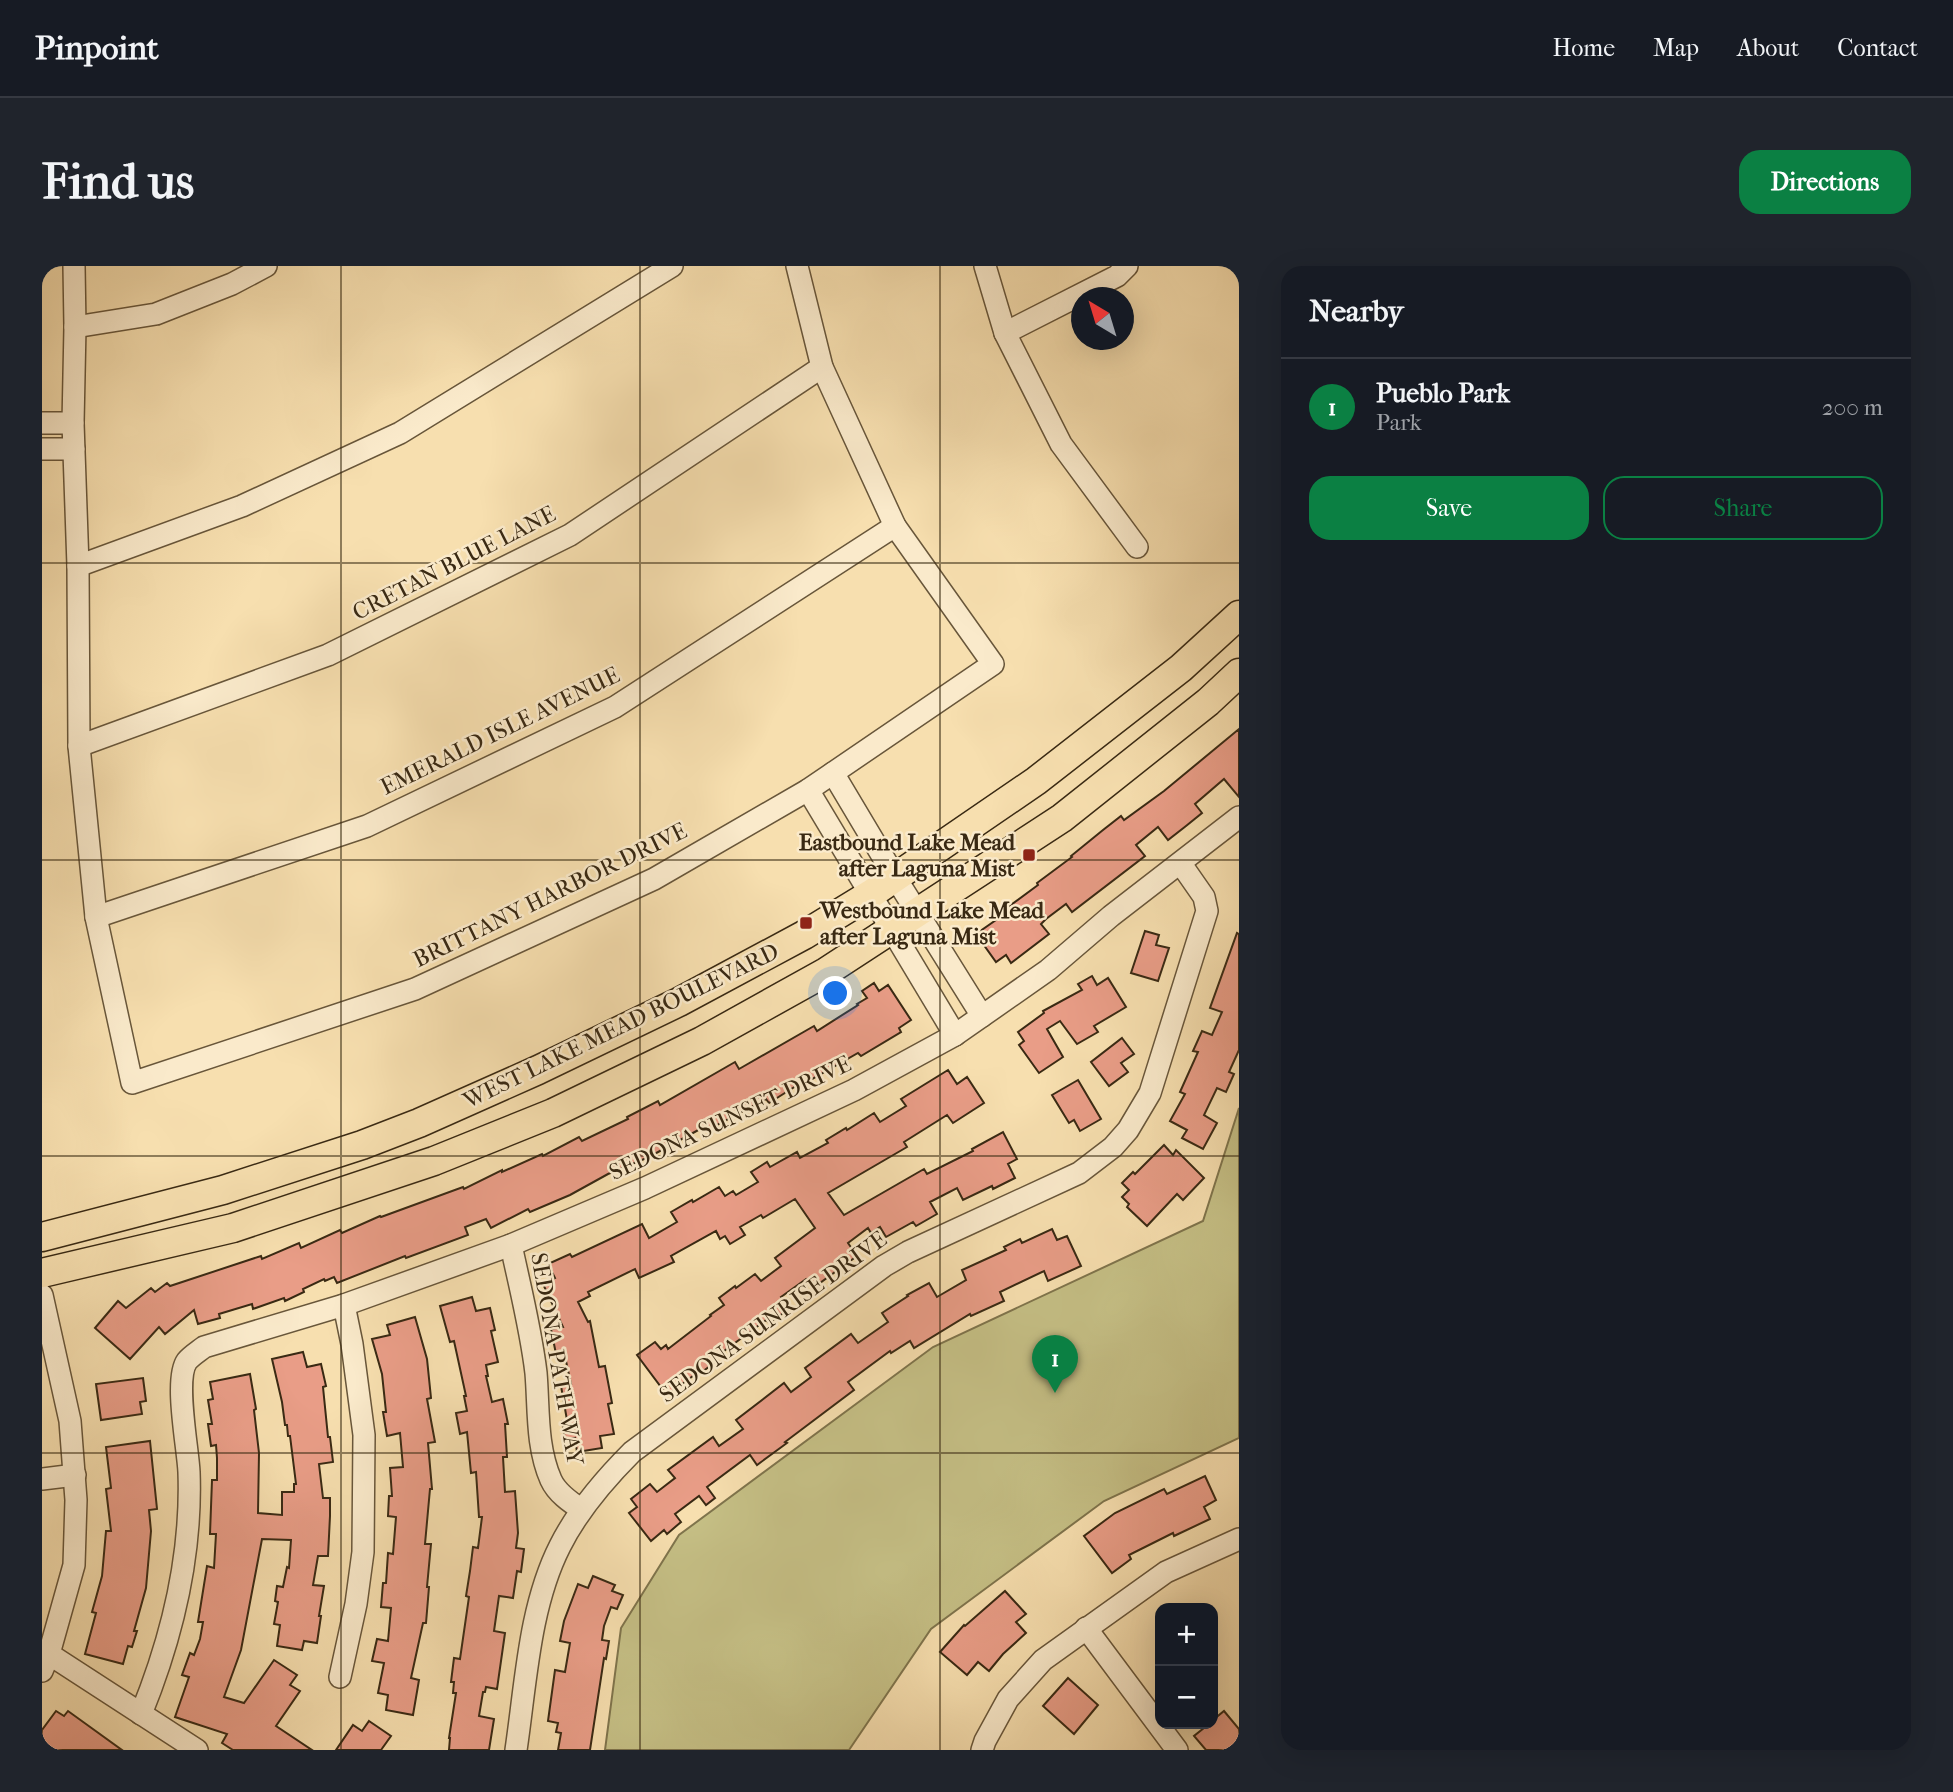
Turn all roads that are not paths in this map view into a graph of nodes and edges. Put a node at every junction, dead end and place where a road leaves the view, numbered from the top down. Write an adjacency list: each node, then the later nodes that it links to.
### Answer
1 (74, 266): 7 (street)
2 (266, 266): 7 (street)
3 (673, 266): 16 (street)
4 (797, 266): 9 (street)
5 (985, 266): 8 (street)
6 (1128, 266): 8 (street)
7 (75, 327): 11 (street)
8 (1005, 333): 15 (street)
9 (822, 368): 14 (street); 19 (street, CRETAN BLUE LANE)
10 (42, 423): 11 (street)
11 (73, 423): 13 (street)
12 (42, 449): 13 (street)
13 (74, 449): 16 (street)
14 (895, 526): 20 (street, BRITTANY HARBOR DRIVE); 27 (street, EMERALD ISLE AVENUE)
15 (1137, 547)
16 (78, 566): 19 (street)
17 (1239, 615): 24 (main road, WEST LAKE MEAD BOULEVARD)
18 (1239, 673): 26 (main road, WEST LAKE MEAD BOULEVARD)
19 (79, 746): 27 (street)
20 (833, 774): 21 (street, BRITTANY HARBOR DRIVE); 24 (street)
21 (808, 790): 25 (street); 27 (street, BRITTANY HARBOR DRIVE)
22 (1239, 817): 23 (street, SEDONA SUNSET DRIVE)
23 (1181, 864): 29 (street, SEDONA SUNSET DRIVE); 38 (street, SEDONA SUNRISE DRIVE)
24 (895, 877): 25 (main road, WEST LAKE MEAD BOULEVARD); 26 (street)
25 (871, 894): 28 (street); 31 (main road, WEST LAKE MEAD BOULEVARD)
26 (917, 912): 28 (main road, WEST LAKE MEAD BOULEVARD); 29 (street)
27 (96, 917)
28 (892, 929): 30 (street); 33 (main road, WEST LAKE MEAD BOULEVARD)
29 (982, 1016): 30 (street, SEDONA SUNSET DRIVE)
30 (955, 1035): 32 (street, SEDONA SUNSET DRIVE)
31 (42, 1237)
32 (511, 1245): 35 (street, SEDONA SUNSET DRIVE); 38 (street, SEDONA PATH WAY)
33 (42, 1273)
34 (42, 1295): 36 (street)
35 (344, 1306): 42 (street); 43 (street, SEDONA SUNSET DRIVE)
36 (75, 1475): 37 (street); 41 (street)
37 (42, 1479)
38 (581, 1510): 45 (street, SEDONA SUNRISE DRIVE)
39 (1239, 1539): 40 (street)
40 (1086, 1628): 46 (street); 47 (street)
41 (45, 1662): 43 (street)
42 (340, 1677)
43 (141, 1714): 44 (street)
44 (197, 1750)
45 (516, 1750)
46 (982, 1750)
47 (1177, 1750)

